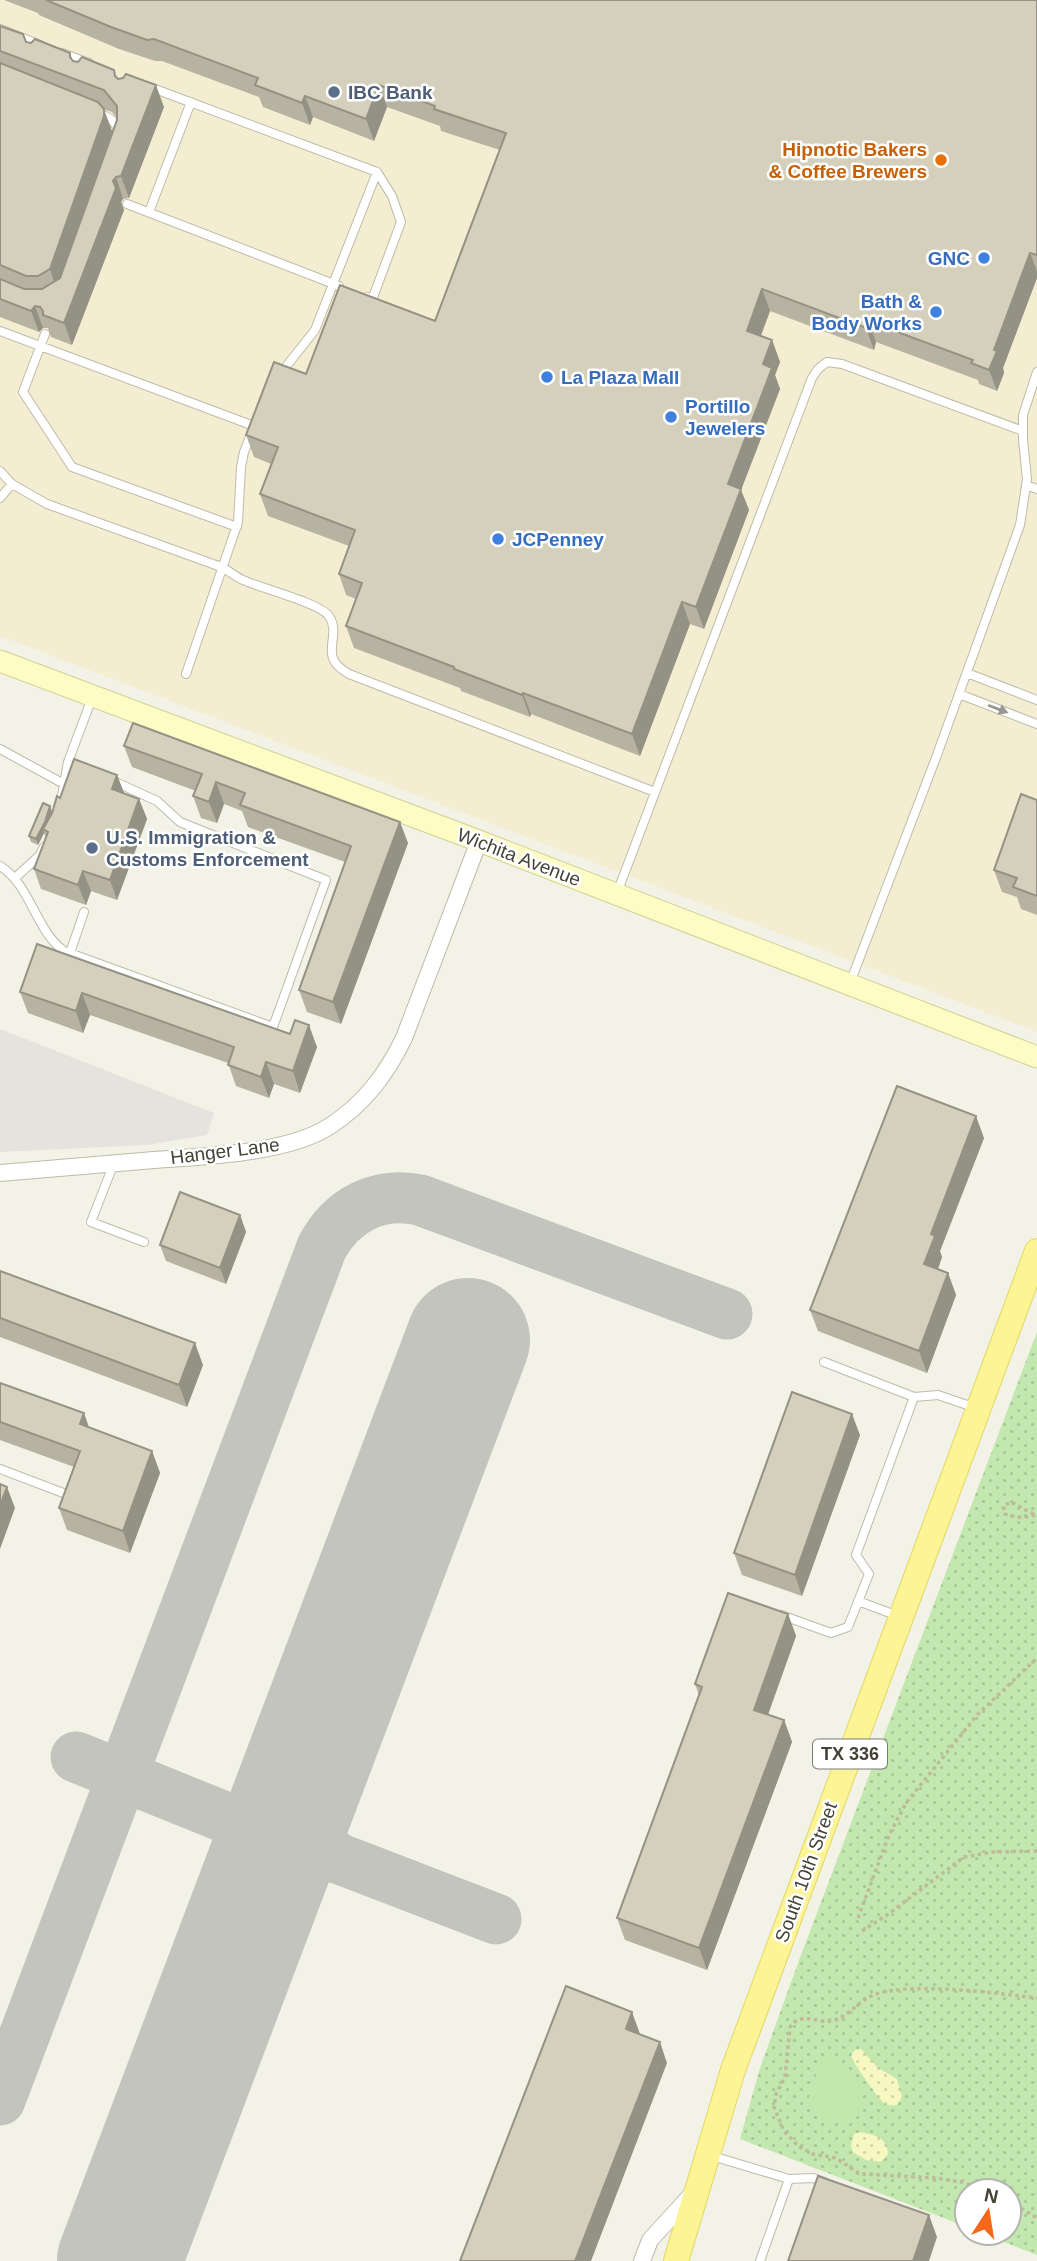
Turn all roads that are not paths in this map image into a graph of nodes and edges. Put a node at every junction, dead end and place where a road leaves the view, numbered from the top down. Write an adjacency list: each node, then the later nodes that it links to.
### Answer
1 (0, 29): 2 (lane)
2 (42, 45): 3 (lane); 4 (lane)
3 (37, 58)
4 (99, 67)
5 (134, 80): 6 (lane)
6 (191, 102): 9 (lane); 11 (lane)
7 (86, 109): 8 (lane)
8 (119, 139)
9 (377, 172): 12 (lane); 14 (lane)
10 (127, 204): 11 (lane)
11 (149, 212): 12 (lane)
12 (334, 284): 13 (lane); 19 (lane)
13 (347, 289)
14 (360, 294)
15 (0, 331): 17 (lane)
16 (45, 334): 17 (lane)
17 (40, 346): 21 (lane); 28 (lane)
18 (1037, 372): 22 (lane)
19 (276, 379)
20 (260, 414): 21 (lane)
21 (254, 426): 28 (lane)
22 (1023, 431): 25 (lane); 42 (lane)
23 (0, 471): 24 (lane)
24 (12, 484): 27 (lane); 29 (lane)
25 (1026, 485): 26 (lane); 31 (lane)
26 (1037, 489)
27 (0, 498)
28 (237, 527): 29 (lane)
29 (223, 568): 32 (lane); 42 (lane)
30 (0, 661): 34 (main road, Wichita Avenue)
31 (967, 673): 33 (lane); 35 (lane)
32 (186, 674)
33 (959, 694): 36 (lane, one-way to 36); 51 (lane)
34 (93, 696): 38 (lane); 45 (main road, Wichita Avenue)
35 (1037, 700)
36 (1037, 724)
37 (0, 749): 41 (lane)
38 (68, 762): 39 (lane); 41 (lane)
39 (79, 766)
40 (100, 775): 50 (lane)
41 (64, 784): 43 (lane)
42 (655, 792): 48 (lane)
43 (60, 806)
44 (48, 839): 47 (lane)
45 (479, 841): 48 (main road, Wichita Avenue); 53 (street, Hanger Lane)
46 (0, 866): 47 (lane)
47 (15, 878): 50 (lane)
48 (617, 895): 51 (main road, Wichita Avenue)
49 (84, 912): 50 (lane)
50 (70, 953)
51 (850, 985): 52 (main road, Wichita Avenue)
52 (1037, 1057)
53 (114, 1164): 54 (street, Hanger Lane); 55 (lane)
54 (0, 1173)
55 (144, 1242)
56 (1037, 1251): 59 (main road, South 10th Street / TX 336)
57 (824, 1362): 58 (lane)
58 (914, 1397): 59 (lane); 62 (lane)
59 (978, 1409): 64 (main road, South 10th Street / TX 336)
60 (0, 1469): 61 (lane)
61 (65, 1494)
62 (858, 1601): 63 (lane); 64 (lane)
63 (776, 1613)
64 (901, 1617): 65 (main road, South 10th Street / TX 336)
65 (708, 2155): 66 (lane); 68 (main road, South 10th Street / TX 336)
66 (789, 2179): 67 (lane); 71 (lane)
67 (835, 2187)
68 (698, 2188): 69 (street); 70 (main road, South 10th Street / TX 336)
69 (642, 2261)
70 (676, 2261)
71 (760, 2261)

